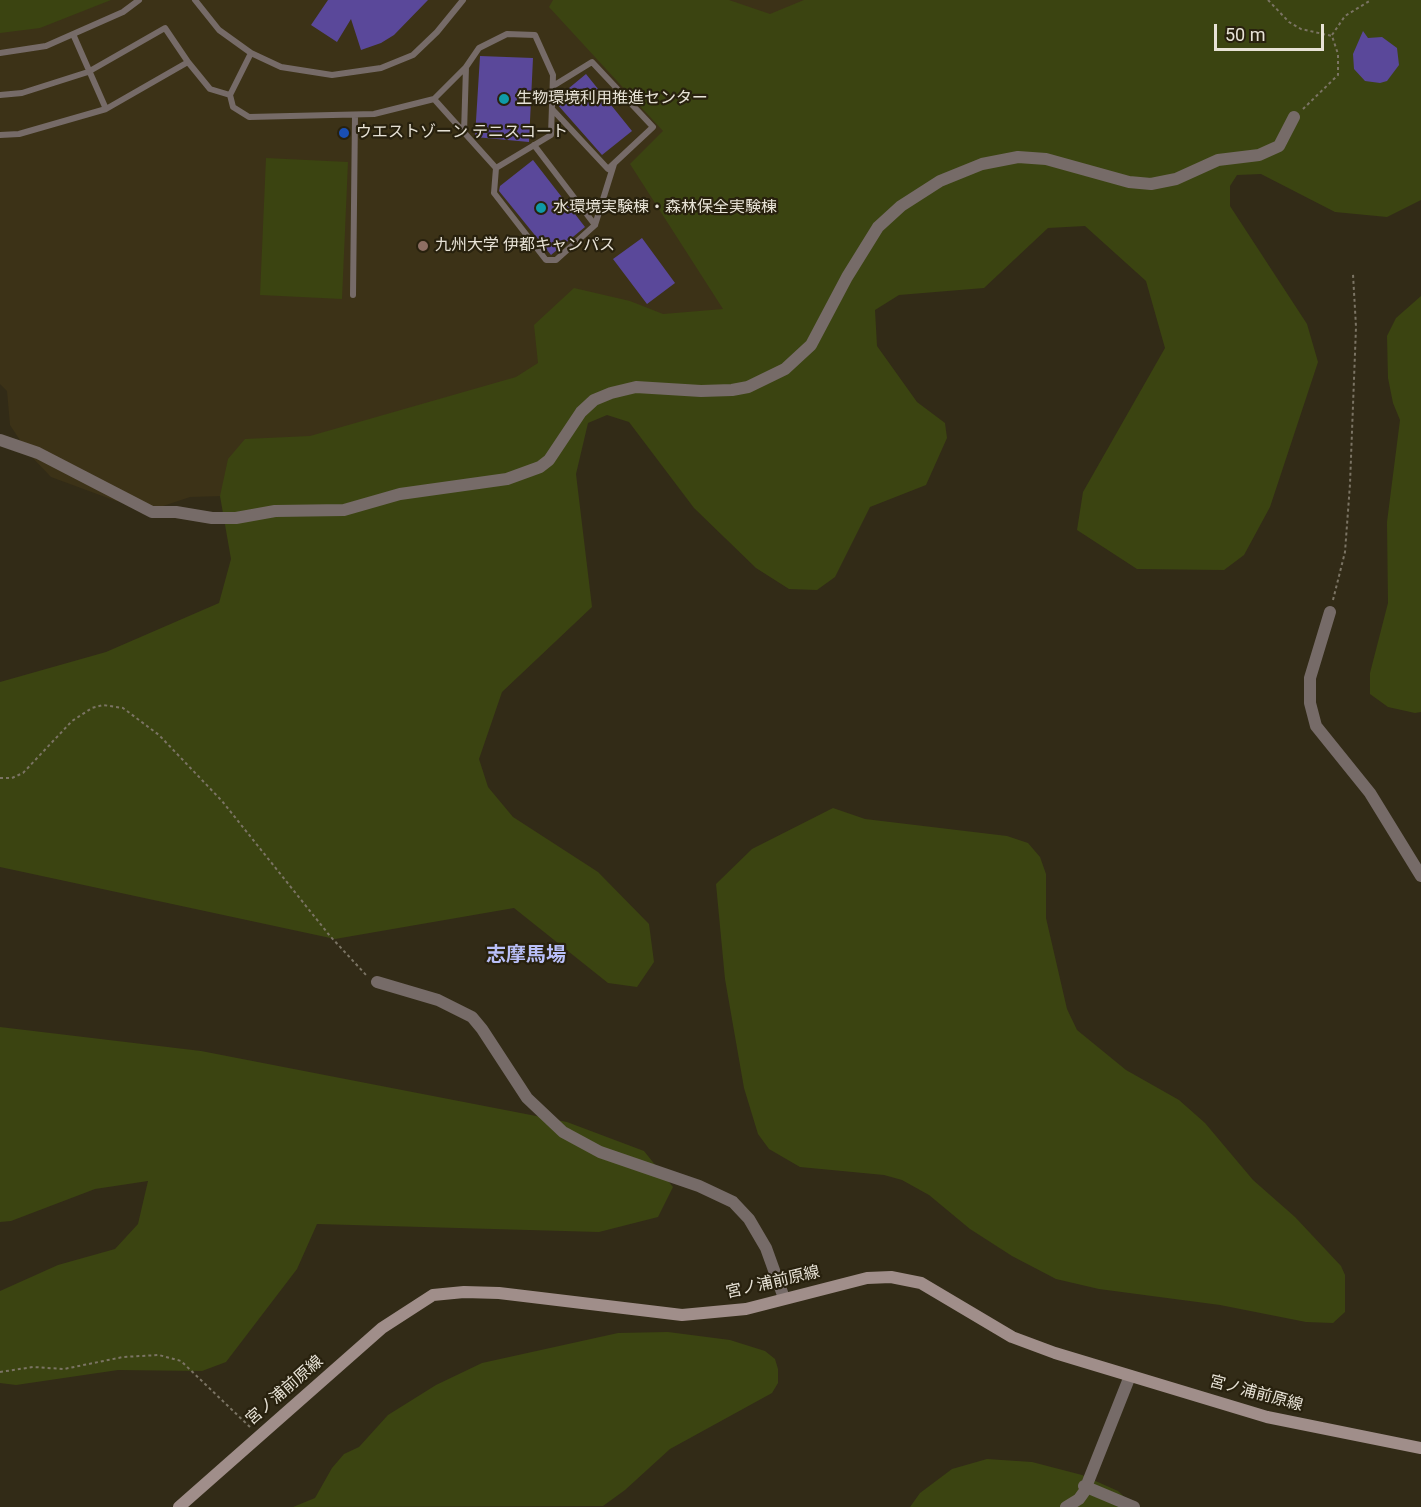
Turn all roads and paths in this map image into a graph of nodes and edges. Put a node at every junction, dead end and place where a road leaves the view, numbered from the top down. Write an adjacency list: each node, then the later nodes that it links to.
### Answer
1 (139, 0): 6 (lane)
2 (195, 0): 9 (lane)
3 (463, 0): 9 (lane)
4 (1268, 0): 7 (path)
5 (1371, 0): 7 (path)
6 (73, 34): 8 (lane); 12 (lane)
7 (1332, 36): 20 (path)
8 (0, 53)
9 (251, 53): 15 (lane)
10 (188, 62): 12 (lane); 15 (lane); 17 (lane)
11 (466, 67): 13 (lane); 16 (lane); 21 (lane)
12 (88, 72): 14 (lane); 17 (lane)
13 (553, 86): 18 (lane); 24 (lane)
14 (0, 95)
15 (230, 95): 19 (lane)
16 (434, 99): 19 (lane); 21 (lane)
17 (106, 109): 22 (lane)
18 (552, 109): 23 (lane); 24 (lane)
19 (355, 115): 28 (lane)
20 (1294, 117): 29 (street)
21 (464, 134): 25 (lane)
22 (0, 135)
23 (534, 145): 25 (lane); 26 (lane)
24 (614, 164): 26 (lane)
25 (496, 168): 26 (lane)
26 (595, 225)
27 (1353, 274): 30 (path)
28 (353, 295)
29 (0, 440)
30 (1330, 612): 32 (street)
31 (0, 778): 33 (path)
32 (1421, 876)
33 (377, 982): 34 (street)
34 (784, 1298): 36 (main road, 宮ノ浦前原線); 37 (main road, 宮ノ浦前原線)
35 (0, 1372): 37 (path)
36 (1130, 1376): 38 (main road, 宮ノ浦前原線); 39 (street)
37 (259, 1436): 40 (main road, 宮ノ浦前原線)
38 (1421, 1448)
39 (1084, 1486): 41 (street); 42 (street)
40 (179, 1507)
41 (1066, 1507)
42 (1134, 1507)

